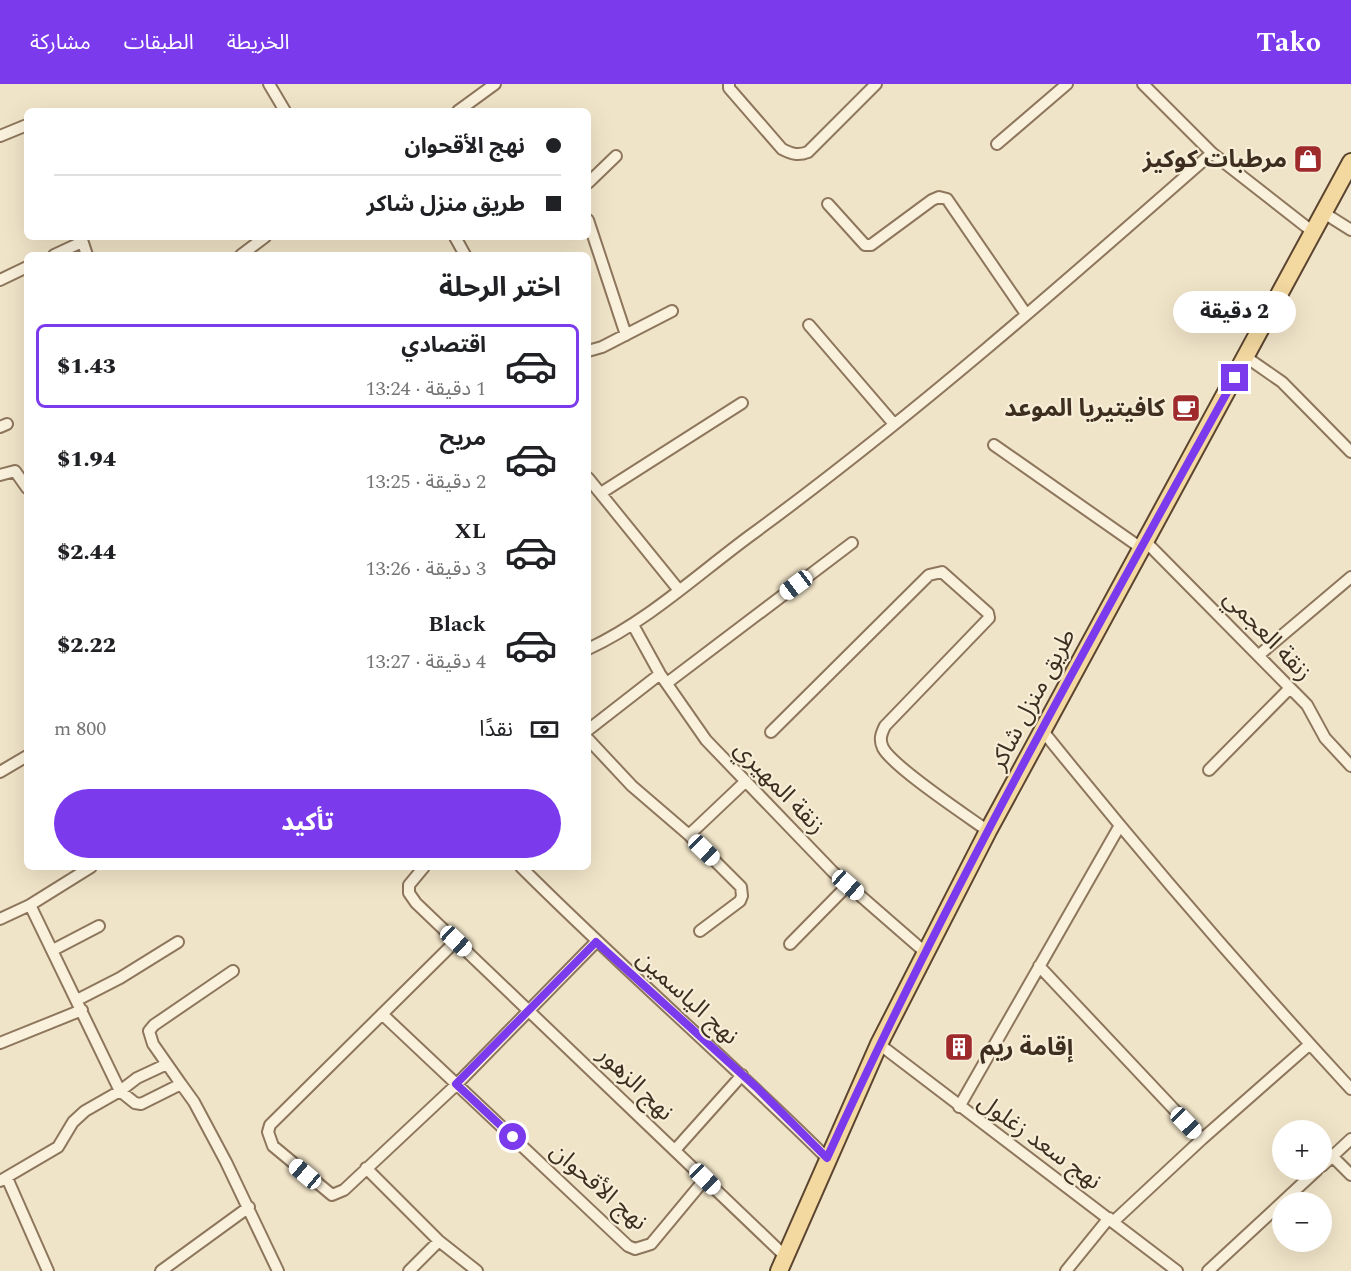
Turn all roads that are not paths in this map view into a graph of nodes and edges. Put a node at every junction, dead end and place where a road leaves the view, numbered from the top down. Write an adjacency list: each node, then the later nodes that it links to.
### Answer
1 (269, 84): 7 (street)
2 (495, 84): 8 (street)
3 (729, 84): 4 (street)
4 (876, 84)
5 (1067, 84): 11 (street)
6 (1143, 84): 12 (street)
7 (283, 108)
8 (462, 108)
9 (24, 126): 10 (street)
10 (0, 136)
11 (997, 144)
12 (1212, 153): 20 (street); 26 (street)
13 (616, 156): 15 (street)
14 (1351, 162): 17 (main road, طريق منزل شاكر)
15 (591, 180)
16 (828, 204): 26 (street)
17 (1324, 213): 19 (street); 20 (main road, طريق منزل شاكر)
18 (591, 229): 28 (street)
19 (1351, 230)
20 (1314, 232): 30 (main road, طريق منزل شاكر)
21 (79, 240): 22 (street)
22 (59, 252)
23 (24, 268): 24 (street)
24 (0, 280)
25 (672, 311): 28 (street)
26 (1026, 314): 32 (street)
27 (809, 325): 32 (street)
28 (626, 335): 29 (street)
29 (591, 350)
30 (1246, 357): 34 (street); 40 (main road, طريق منزل شاكر)
31 (742, 403): 38 (street)
32 (894, 424): 42 (street)
33 (994, 445): 40 (street, زنقة العجمي)
34 (1351, 452)
35 (0, 475): 37 (street)
36 (591, 481): 38 (street)
37 (24, 484)
38 (601, 493): 42 (street)
39 (852, 543): 47 (street)
40 (1143, 545): 45 (street, زنقة العجمي); 50 (main road, طريق منزل شاكر)
41 (1351, 577): 45 (street)
42 (678, 589): 43 (street)
43 (633, 625): 44 (street); 46 (street, زنقة المهيري)
44 (591, 647)
45 (1259, 655): 48 (street, زنقة العجمي)
46 (660, 674): 47 (street, زنقة المهيري); 49 (street)
47 (666, 683): 57 (street, زنقة المهيري)
48 (1290, 688): 54 (street, زنقة العجمي); 55 (street)
49 (591, 728)
50 (1042, 730): 58 (street); 59 (main road, طريق منزل شاكر)
51 (771, 732): 59 (street)
52 (591, 743): 60 (street)
53 (24, 758): 56 (street)
54 (1351, 766)
55 (1209, 770)
56 (0, 772)
57 (746, 782): 60 (street); 64 (street, زنقة المهيري)
58 (1119, 827): 75 (street); 83 (street)
59 (988, 831): 74 (main road, طريق منزل شاكر)
60 (689, 835): 68 (street)
61 (86, 870): 65 (street)
62 (422, 870): 69 (street)
63 (524, 870): 71 (street, نهج الياسمين)
64 (848, 885): 72 (street); 74 (street, زنقة المهيري)
65 (30, 905): 66 (street); 73 (street)
66 (0, 919)
67 (99, 926): 73 (street)
68 (700, 931)
69 (456, 941): 78 (street, نهج الزهور); 80 (street)
70 (178, 942): 77 (street)
71 (596, 942): 78 (street); 85 (street, نهج الياسمين)
72 (790, 944)
73 (53, 950): 77 (street)
74 (926, 953): 82 (main road, طريق منزل شاكر)
75 (1040, 966): 90 (street); 91 (street)
76 (233, 971): 84 (street)
77 (77, 1000): 79 (street)
78 (529, 1009): 87 (street); 93 (street, نهج الزهور)
79 (82, 1010): 81 (street); 89 (street)
80 (382, 1014): 87 (street, نهج الأقحوان); 96 (street)
81 (0, 1043)
82 (879, 1044): 90 (street, نهج سعد زغلول); 95 (main road, طريق منزل شاكر)
83 (1310, 1044): 88 (street); 91 (street)
84 (167, 1064): 86 (street); 89 (street)
85 (742, 1075): 93 (street); 95 (street, نهج الياسمين)
86 (182, 1084): 89 (street); 101 (street)
87 (456, 1084): 96 (street); 98 (street, نهج الأقحوان)
88 (1351, 1089)
89 (120, 1091): 99 (street)
90 (959, 1107): 102 (street, نهج سعد زغلول)
91 (1202, 1139): 102 (street)
92 (1351, 1139): 94 (street)
93 (675, 1150): 98 (street, نهج الزهور)
94 (1332, 1156): 97 (street)
95 (827, 1158): 104 (main road, طريق منزل شاكر)
96 (366, 1167): 103 (street)
97 (1351, 1175)
98 (705, 1179): 104 (street, نهج الزهور)
99 (3, 1180): 105 (street)
100 (1306, 1180): 112 (street)
101 (249, 1207): 106 (street); 107 (street)
102 (1112, 1219): 110 (street); 111 (street, نهج سعد زغلول)
103 (439, 1241): 108 (street); 109 (street)
104 (783, 1264)
105 (48, 1271)
106 (161, 1271)
107 (277, 1271)
108 (409, 1271)
109 (477, 1271)
110 (1066, 1271)
111 (1177, 1271)
112 (1208, 1271)

